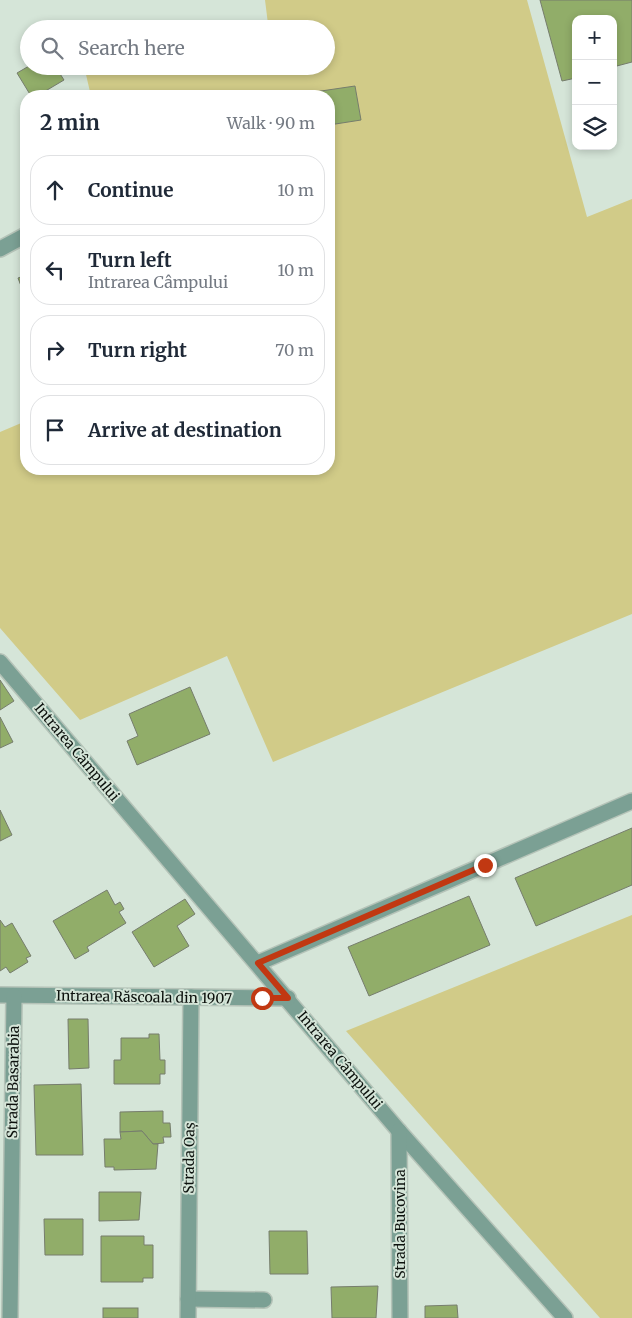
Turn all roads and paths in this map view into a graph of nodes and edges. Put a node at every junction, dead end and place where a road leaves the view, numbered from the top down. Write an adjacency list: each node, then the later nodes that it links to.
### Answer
1 (20, 237): 2 (street)
2 (0, 249)
3 (0, 662): 5 (street, Intrarea Câmpului)
4 (632, 801): 5 (street)
5 (258, 963): 8 (street, Intrarea Câmpului)
6 (7, 995): 7 (street, Intrarea Răscoala din 1907); 12 (street, Strada Basarabia)
7 (191, 997): 8 (street, Intrarea Răscoala din 1907); 10 (street, Strada Oaș)
8 (288, 998): 9 (street, Intrarea Câmpului)
9 (399, 1131): 14 (street, Strada Bucovina); 15 (street, Intrarea Câmpului)
10 (188, 1299): 11 (street); 13 (street, Strada Oaș)
11 (264, 1300)
12 (10, 1318)
13 (188, 1318)
14 (400, 1318)
15 (565, 1318)

